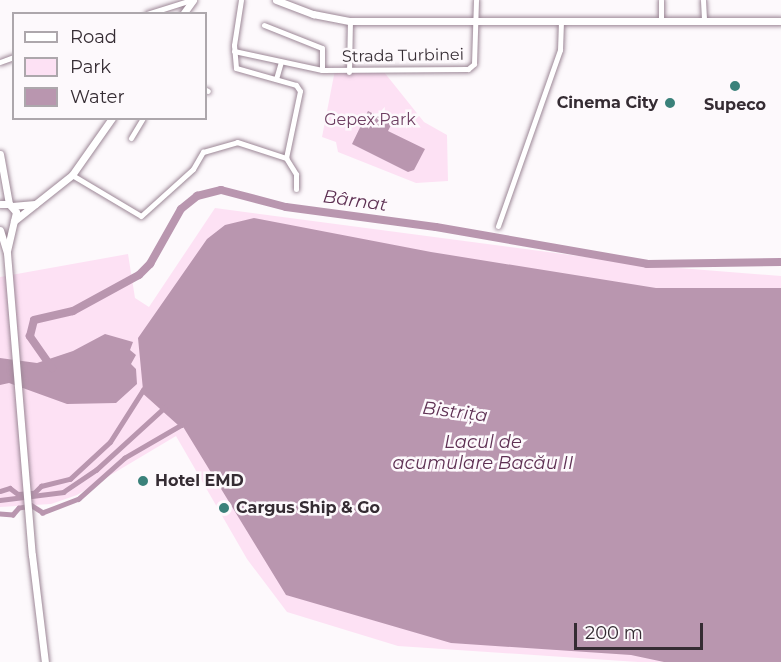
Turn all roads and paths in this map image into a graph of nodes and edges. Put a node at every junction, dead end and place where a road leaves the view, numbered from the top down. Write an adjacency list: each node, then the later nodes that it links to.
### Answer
1 (192, 0): 7 (street)
2 (241, 0): 17 (street)
3 (276, 0): 12 (main road)
4 (476, 0): 10 (street)
5 (661, 0): 13 (street)
6 (703, 0): 14 (street)
7 (170, 6): 8 (street); 9 (street)
8 (153, 12)
9 (175, 12)
10 (476, 20): 11 (main road); 12 (main road); 20 (street, Strada Turbinei)
11 (561, 20): 13 (main road); 36 (street)
12 (350, 21): 20 (street)
13 (661, 21): 14 (main road)
14 (704, 21): 15 (main road)
15 (781, 21)
16 (264, 25): 19 (street, Strada Turbinei)
17 (234, 51): 18 (street, Strada Turbinei); 21 (street)
18 (281, 62): 19 (street, Strada Turbinei); 21 (street)
19 (322, 70): 20 (street, Strada Turbinei)
20 (349, 72)
21 (276, 80): 26 (street)
22 (111, 120): 28 (main road)
23 (142, 120): 24 (street)
24 (131, 138)
25 (0, 154): 27 (main road)
26 (286, 158): 28 (street); 29 (street)
27 (2, 175): 30 (main road); 33 (main road)
28 (72, 175): 32 (main road)
29 (296, 189)
30 (0, 192)
31 (0, 204): 33 (main road)
32 (38, 204): 33 (main road); 34 (main road)
33 (10, 205): 34 (main road)
34 (13, 223): 35 (main road); 38 (main road)
35 (0, 225)
36 (498, 226)
37 (0, 230): 38 (main road)
38 (7, 253): 39 (main road)
39 (45, 662)

